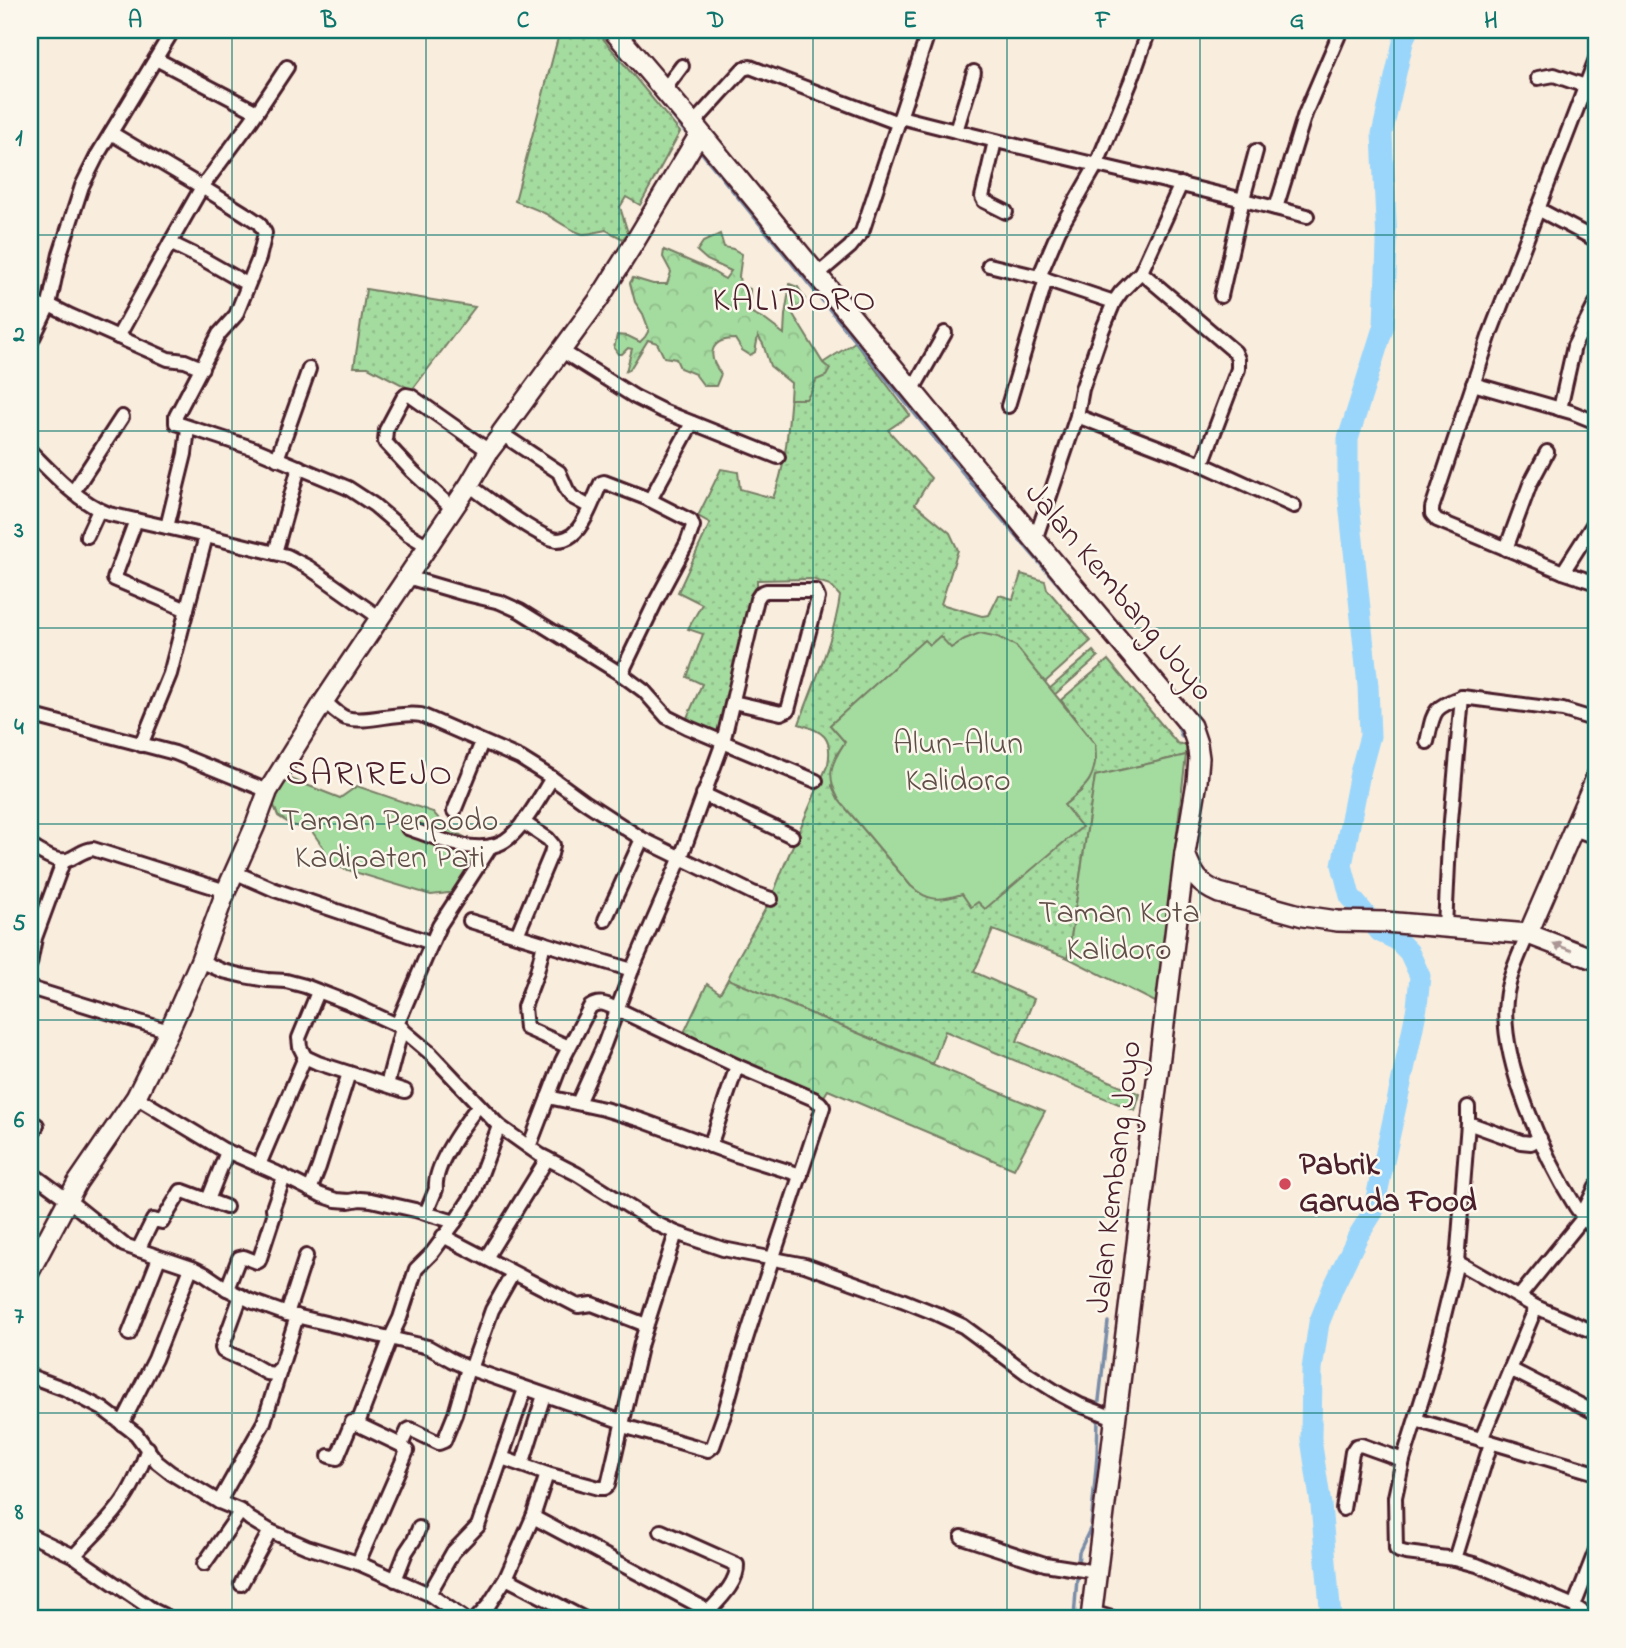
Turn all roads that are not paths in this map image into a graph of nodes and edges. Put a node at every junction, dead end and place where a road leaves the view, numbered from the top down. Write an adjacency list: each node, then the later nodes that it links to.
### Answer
1 (173, 30): 6 (street)
2 (613, 30): 13 (main road, Jalan Kembang Joyo)
3 (929, 30): 15 (street)
4 (1149, 30): 21 (street)
5 (1341, 30): 25 (street)
6 (156, 59): 14 (street); 17 (street)
7 (1596, 59): 12 (street)
8 (682, 66): 13 (street)
9 (288, 67): 14 (street)
10 (974, 72): 16 (street)
11 (1538, 78): 12 (street)
12 (1585, 86): 26 (street)
13 (664, 90): 18 (main road, Jalan Kembang Joyo)
14 (257, 112): 23 (street)
15 (899, 120): 16 (street); 18 (street); 33 (street)
16 (956, 131): 19 (street)
17 (111, 133): 23 (street); 40 (street)
18 (695, 135): 33 (main road, Jalan Kembang Joyo); 44 (street)
19 (995, 141): 21 (street); 27 (street)
20 (1256, 151): 24 (street)
21 (1097, 164): 22 (street); 34 (street)
22 (1181, 184): 24 (street); 32 (street)
23 (202, 187): 30 (street); 35 (street)
24 (1243, 199): 25 (street); 36 (street)
25 (1276, 208): 28 (street)
26 (1538, 209): 29 (street); 47 (street)
27 (1006, 212)
28 (1307, 216)
29 (1596, 240)
30 (170, 243): 35 (street); 42 (street)
31 (989, 265): 34 (street)
32 (1141, 272): 38 (street); 62 (street)
33 (817, 275): 48 (main road, Jalan Kembang Joyo)
34 (1042, 278): 38 (street); 49 (street)
35 (247, 284): 45 (street)
36 (1221, 296)
37 (30, 301): 40 (street)
38 (1114, 302): 51 (street)
39 (1596, 303): 50 (street)
40 (47, 307): 42 (street); 43 (street)
41 (945, 333): 48 (street)
42 (118, 337): 45 (street)
43 (30, 344)
44 (562, 351): 54 (street); 56 (street)
45 (202, 368): 55 (street)
46 (309, 369): 61 (street)
47 (1473, 384): 50 (street); 78 (street)
48 (912, 391): 76 (main road, Jalan Kembang Joyo)
49 (1008, 406)
50 (1560, 409): 53 (street)
51 (1077, 416): 62 (street); 76 (street)
52 (122, 417): 65 (street)
53 (1596, 422)
54 (692, 423): 60 (street); 66 (street)
55 (188, 428): 61 (street); 73 (street)
56 (502, 434): 58 (street); 68 (street)
57 (30, 451): 65 (street)
58 (489, 451): 64 (street); 69 (street)
59 (1547, 452): 78 (street)
60 (778, 457)
61 (277, 459): 63 (street)
62 (1202, 464): 67 (street)
63 (299, 467): 77 (street); 79 (street)
64 (469, 485): 68 (street); 69 (street)
65 (73, 492): 70 (street)
66 (650, 500): 68 (street); 85 (street)
67 (1294, 506)
68 (590, 507)
69 (453, 509): 77 (street)
70 (99, 510): 71 (street); 74 (street)
71 (136, 520): 73 (street); 83 (street)
72 (1596, 520): 80 (street)
73 (167, 527): 75 (street)
74 (87, 536)
75 (206, 536): 79 (street); 83 (street)
76 (1035, 540): 109 (main road, Jalan Kembang Joyo)
77 (428, 545): 81 (street)
78 (1506, 549): 80 (street)
79 (275, 553): 84 (street)
80 (1563, 572): 82 (street)
81 (407, 577): 84 (street); 85 (street)
82 (1596, 583)
83 (187, 610): 94 (street)
84 (380, 618): 87 (street)
85 (621, 674): 92 (street)
86 (1462, 697): 90 (street); 93 (street); 119 (street)
87 (324, 701): 91 (street); 98 (street)
88 (733, 702): 88 (street); 92 (street)
89 (30, 715): 94 (street)
90 (1596, 720)
91 (482, 741): 96 (street); 100 (street)
92 (723, 742): 97 (street); 99 (street)
93 (1427, 742)
94 (141, 745): 98 (street)
95 (1596, 777): 103 (street)
96 (552, 778): 101 (street); 106 (street)
97 (816, 781)
98 (268, 791): 112 (street)
99 (703, 794): 104 (street); 110 (street)
100 (454, 811)
101 (523, 822): 108 (street); 121 (street)
102 (408, 828): 108 (street)
103 (1574, 829): 105 (street); 120 (street)
104 (792, 836)
105 (1596, 837)
106 (642, 839): 110 (street); 117 (street)
107 (30, 846): 111 (street)
108 (491, 846): 122 (street)
109 (1185, 853): 114 (main road); 118 (main road, Jalan Kembang Joyo)
110 (681, 857): 115 (street); 127 (street)
111 (63, 862): 113 (street); 126 (street)
112 (234, 872): 113 (street); 122 (street)
113 (226, 891): 125 (street)
114 (1219, 893): 118 (main road); 119 (main road)
115 (771, 899)
116 (470, 920): 121 (street)
117 (605, 920)
118 (1177, 924): 193 (main road, Jalan Kembang Joyo)
119 (1445, 927): 120 (main road)
120 (1528, 934): 124 (main road, one-way to 120); 147 (street)
121 (517, 935): 123 (street)
122 (432, 943): 131 (street)
123 (544, 943): 127 (street); 133 (street)
124 (1596, 960)
125 (200, 961): 129 (street); 132 (street)
126 (30, 964)
127 (632, 970): 130 (street)
128 (30, 988): 132 (street)
129 (318, 992): 131 (street); 134 (street)
130 (617, 1009): 133 (street); 135 (street); 141 (street)
131 (399, 1027): 137 (street); 142 (street)
132 (169, 1031): 139 (street)
133 (569, 1047): 140 (street)
134 (304, 1056): 136 (street); 153 (street)
135 (737, 1066): 149 (street); 155 (street)
136 (349, 1073): 137 (street); 158 (street)
137 (387, 1085): 138 (street)
138 (405, 1091)
139 (136, 1097): 151 (street); 159 (street)
140 (548, 1097): 141 (street); 150 (street)
141 (578, 1104): 149 (street)
142 (479, 1105): 146 (street); 162 (street)
143 (1468, 1107): 144 (street)
144 (1468, 1123): 147 (street); 173 (street)
145 (37, 1125): 148 (street)
146 (499, 1126): 150 (street); 164 (street)
147 (1540, 1138): 163 (street)
148 (30, 1139)
149 (710, 1146): 155 (street)
150 (529, 1147): 152 (street)
151 (227, 1152): 153 (street); 160 (street)
152 (547, 1159): 166 (street); 171 (street)
153 (259, 1165): 156 (street)
154 (30, 1172): 159 (street)
155 (801, 1175): 172 (street)
156 (284, 1177): 158 (street); 177 (street)
157 (1596, 1187): 163 (street)
158 (310, 1190): 162 (street)
159 (68, 1199): 168 (street); 175 (street)
160 (208, 1200): 161 (street); 168 (street)
161 (226, 1207)
162 (426, 1213): 164 (street)
163 (1583, 1216): 165 (street); 179 (street)
164 (455, 1222): 167 (street)
165 (1596, 1232)
166 (676, 1233): 172 (street); 182 (street)
167 (443, 1236): 171 (street); 185 (street)
168 (138, 1250): 170 (street)
169 (306, 1256): 181 (street)
170 (159, 1258): 174 (street); 184 (street)
171 (486, 1258): 176 (street)
172 (773, 1259): 193 (street); 197 (street)
173 (1457, 1262): 179 (street); 194 (street)
174 (191, 1268): 177 (street); 195 (street)
175 (30, 1269)
176 (513, 1273): 182 (street); 186 (street)
177 (227, 1289): 178 (street)
178 (241, 1296): 181 (street); 188 (street)
179 (1519, 1297): 180 (street)
180 (1536, 1307): 183 (street); 187 (street)
181 (292, 1315): 185 (street); 188 (street)
182 (646, 1325): 197 (street)
183 (1596, 1333)
184 (129, 1334)
185 (391, 1337): 186 (street); 196 (street)
186 (470, 1368): 190 (street); 199 (street)
187 (1510, 1369): 192 (street); 198 (street)
188 (280, 1370): 207 (street)
189 (30, 1376): 195 (street)
190 (525, 1389): 191 (street); 202 (street)
191 (544, 1395): 197 (street); 204 (street)
192 (1596, 1413)
193 (1117, 1419): 221 (main road, Jalan Kembang Joyo)
194 (1416, 1420): 198 (street); 203 (street)
195 (122, 1424): 200 (street)
196 (358, 1424): 199 (street); 201 (street)
197 (623, 1424): 206 (street)
198 (1486, 1441): 205 (street); 218 (street)
199 (401, 1445): 219 (street)
200 (148, 1448): 207 (street); 217 (street)
201 (329, 1457)
202 (502, 1458): 204 (street); 225 (street)
203 (1403, 1461): 208 (street); 218 (street)
204 (522, 1465): 206 (street)
205 (1596, 1473)
206 (547, 1474): 210 (street)
207 (219, 1502): 209 (street)
208 (1343, 1509)
209 (241, 1511): 212 (street); 220 (street)
210 (533, 1517): 222 (street); 228 (street)
211 (419, 1528): 223 (street)
212 (270, 1531): 219 (street); 224 (street)
213 (661, 1531): 228 (street)
214 (30, 1535): 217 (street)
215 (962, 1537): 221 (street)
216 (1596, 1550): 226 (street)
217 (74, 1556): 227 (street)
218 (1455, 1559): 226 (street)
219 (358, 1563): 223 (street)
220 (204, 1564)
221 (1096, 1572): 229 (main road, Jalan Kembang Joyo)
222 (506, 1578): 232 (street); 233 (street)
223 (395, 1580): 225 (street)
224 (241, 1584)
225 (429, 1594): 231 (street)
226 (1574, 1606): 237 (street)
227 (150, 1614): 230 (street)
228 (707, 1615)
229 (1091, 1615): 236 (street)
230 (169, 1618)
231 (463, 1618)
232 (477, 1618)
233 (583, 1618)
234 (805, 1618): 235 (street)
235 (811, 1618)
236 (1112, 1618)
237 (1591, 1618)

